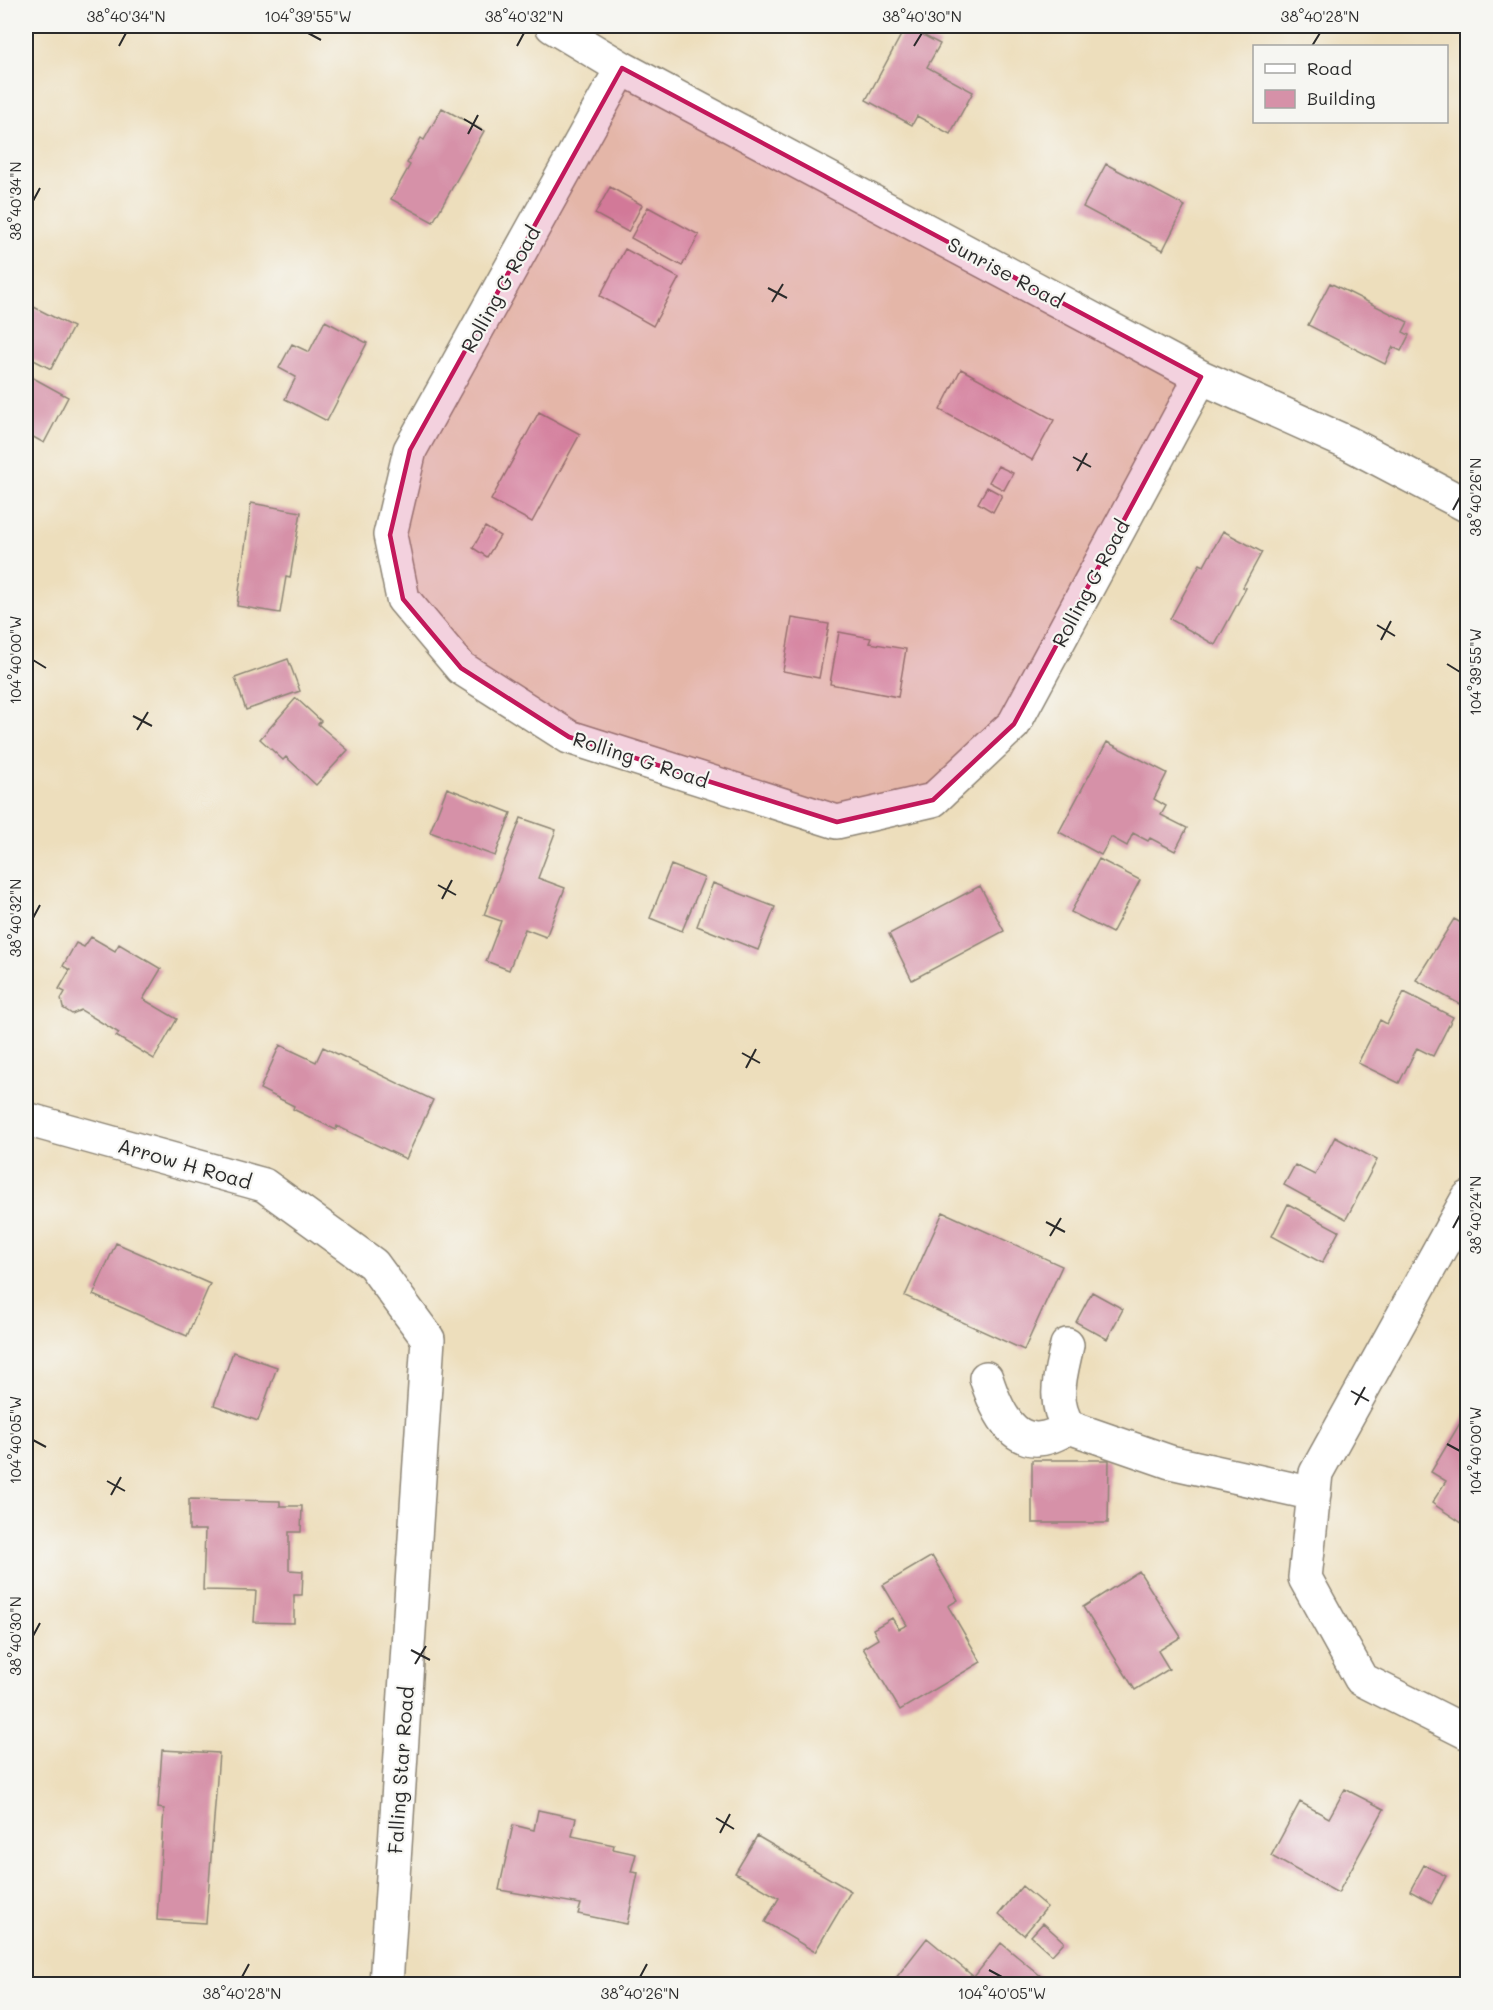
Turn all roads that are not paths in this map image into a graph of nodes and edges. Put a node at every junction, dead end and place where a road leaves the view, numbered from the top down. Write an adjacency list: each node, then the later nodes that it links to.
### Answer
1 (552, 26): 2 (street, Sunrise Road)
2 (622, 68): 3 (street, Sunrise Road); 3 (street, Rolling G Road)
3 (1201, 376): 4 (street, Sunrise Road)
4 (1467, 506)
5 (26, 1119): 7 (street, Arrow H Road)
6 (1467, 1198): 11 (street)
7 (428, 1339): 13 (street, Falling Star Road)
8 (1067, 1345): 10 (street)
9 (986, 1378): 10 (street)
10 (1069, 1427): 11 (street)
11 (1314, 1494): 12 (street)
12 (1467, 1733)
13 (386, 1984)

